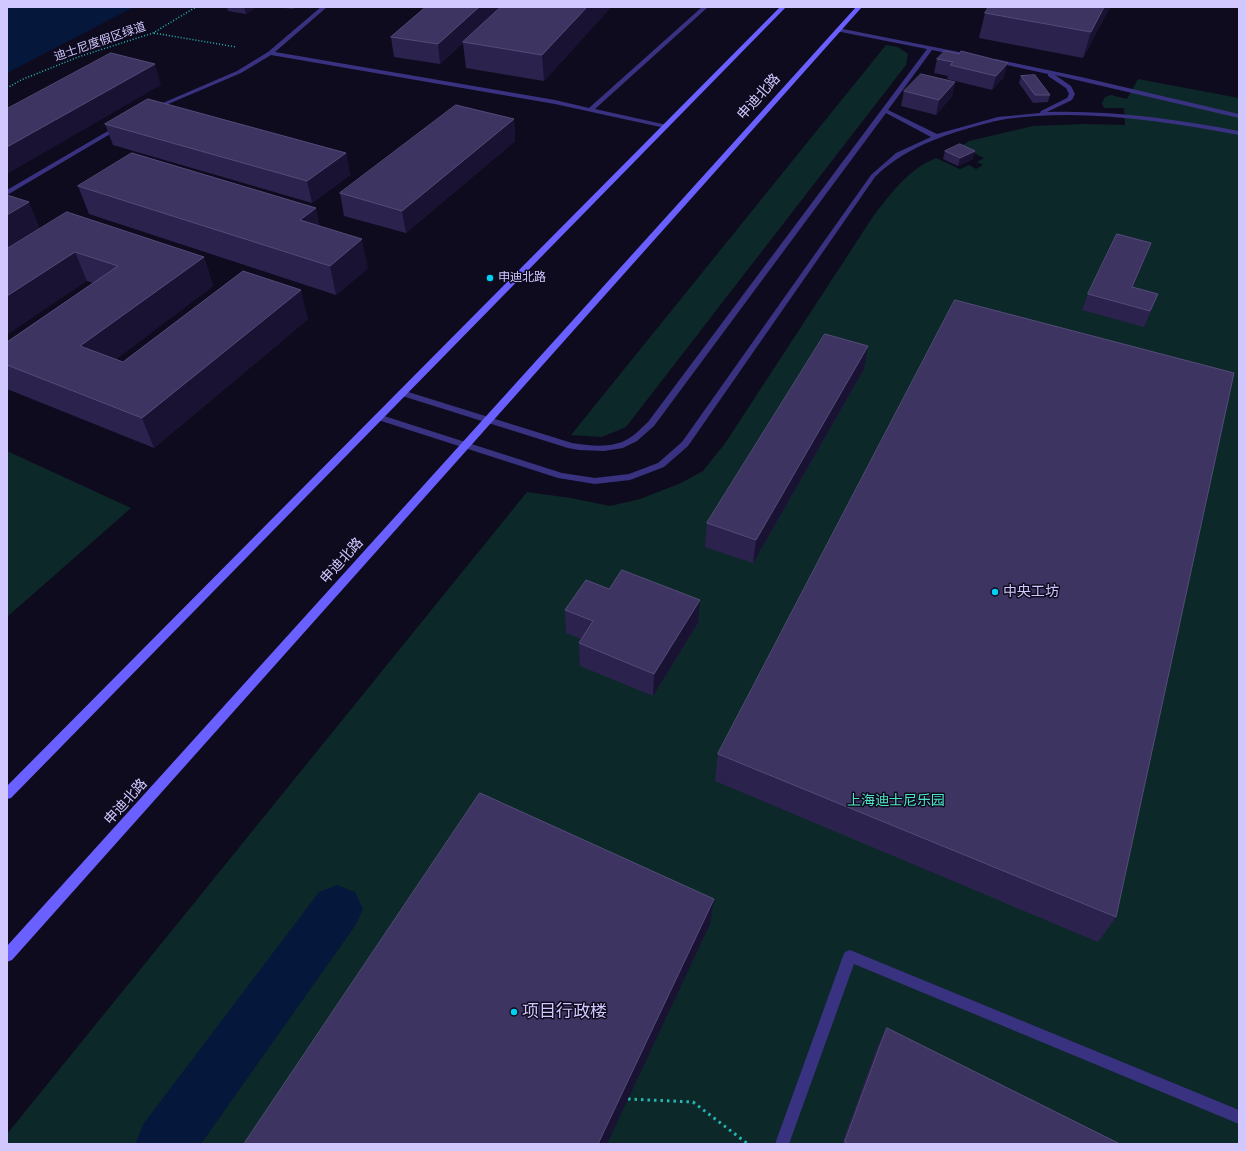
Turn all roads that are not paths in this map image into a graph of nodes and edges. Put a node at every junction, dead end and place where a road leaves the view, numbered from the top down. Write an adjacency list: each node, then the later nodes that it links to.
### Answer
1 (324, 7): 7 (lane)
2 (705, 7): 11 (lane)
3 (783, 7): 17 (street)
4 (859, 7): 5 (street, 申迪北路)
5 (838, 30): 6 (lane); 23 (street, 申迪北路)
6 (931, 48): 8 (lane); 12 (lane)
7 (270, 53): 11 (lane); 13 (lane)
8 (977, 57)
9 (992, 60): 10 (lane)
10 (1043, 71): 14 (lane); 15 (lane)
11 (590, 110): 17 (lane)
12 (884, 110): 19 (lane); 23 (lane)
13 (148, 111)
14 (1037, 115): 18 (lane); 19 (lane)
15 (1239, 116)
16 (129, 121): 20 (lane)
17 (665, 126): 21 (street)
18 (1239, 133)
19 (937, 137): 24 (lane)
20 (7, 193)
21 (402, 393): 22 (street); 23 (lane)
22 (378, 417): 24 (lane); 25 (street)
23 (487, 421): 24 (street, 申迪北路)
24 (465, 446): 26 (street, 申迪北路)
25 (7, 794)
26 (7, 956)
27 (1239, 1116): 28 (lane)
28 (782, 1144)

